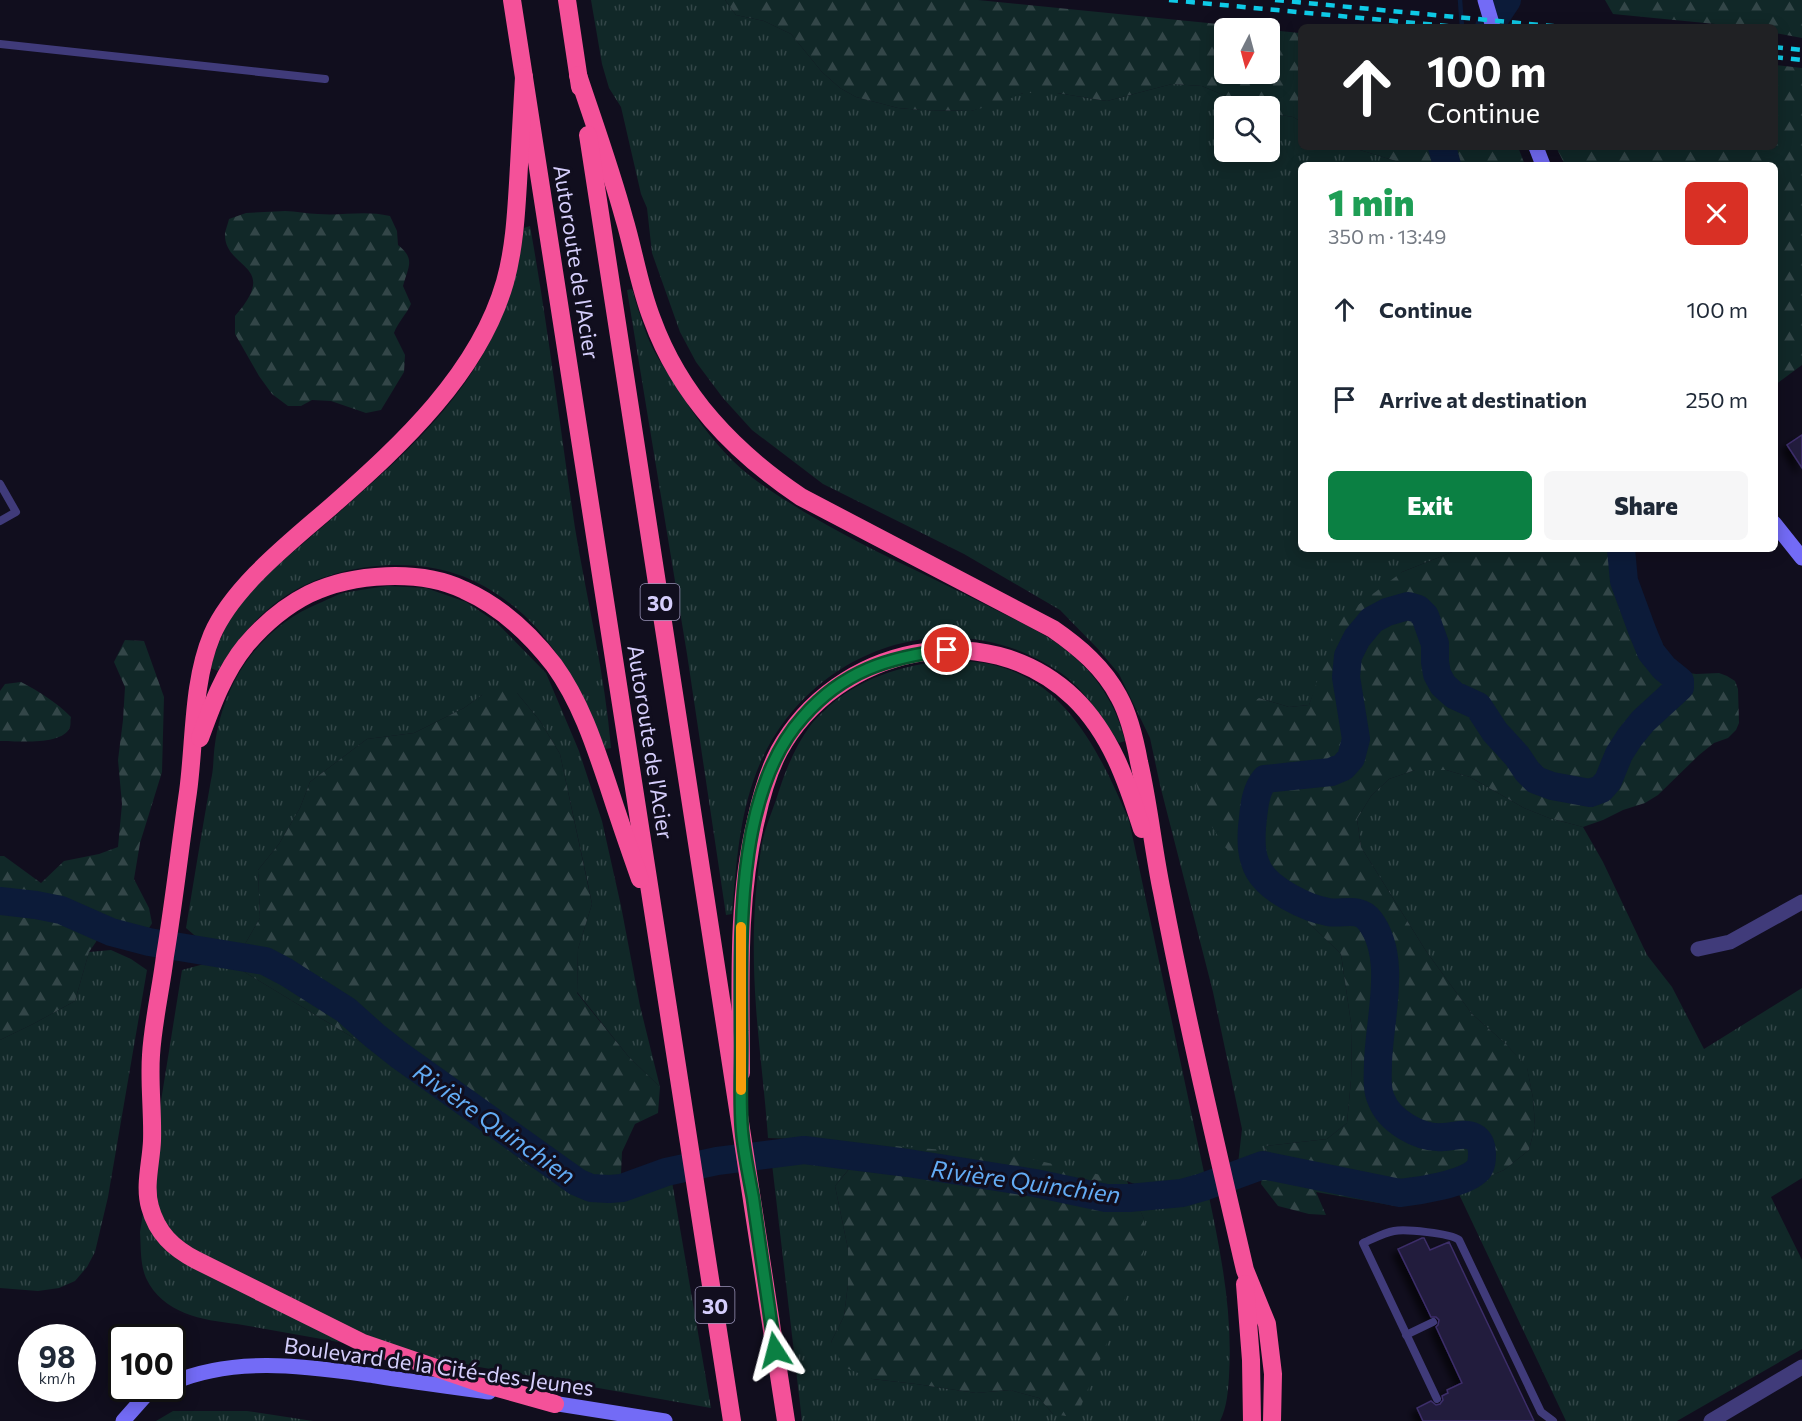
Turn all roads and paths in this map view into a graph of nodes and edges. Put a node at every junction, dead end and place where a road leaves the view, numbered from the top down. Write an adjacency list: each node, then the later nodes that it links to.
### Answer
1 (512, 0): 7 (highway, Autoroute de l'Acier / 30)
2 (567, 0): 6 (highway, Autoroute de l'Acier / 30)
3 (1485, 2): 4 (main road)
4 (1492, 24)
5 (0, 44): 8 (lane)
6 (578, 75): 14 (highway); 18 (highway, Autoroute de l'Acier / 30)
7 (524, 77): 13 (highway); 16 (highway, Autoroute de l'Acier / 30)
8 (326, 79)
9 (0, 484): 10 (lane)
10 (0, 521)
11 (1778, 528): 12 (main road)
12 (1802, 558)
13 (191, 768): 16 (highway); 27 (highway)
14 (1162, 891): 18 (highway); 19 (highway)
15 (1802, 902): 17 (street)
16 (656, 929): 31 (highway, Autoroute de l'Acier / 30)
17 (1698, 949)
18 (742, 1136): 32 (highway, Autoroute de l'Acier / 30)
19 (1245, 1270): 23 (highway); 33 (highway)
20 (1433, 1322): 21 (lane)
21 (1406, 1335): 25 (lane); 28 (lane)
22 (1802, 1367): 36 (street)
23 (1273, 1374): 34 (highway); 35 (highway)
24 (186, 1378): 27 (main road, Boulevard de la Cité-des-Jeunes)
25 (1437, 1399)
26 (140, 1402): 29 (main road)
27 (555, 1404): 30 (main road, Boulevard de la Cité-des-Jeunes)
28 (1551, 1420)
29 (123, 1421)
30 (665, 1421)
31 (732, 1421)
32 (786, 1421)
33 (1252, 1421)
34 (1272, 1421)
35 (1283, 1421)
36 (1711, 1421)

